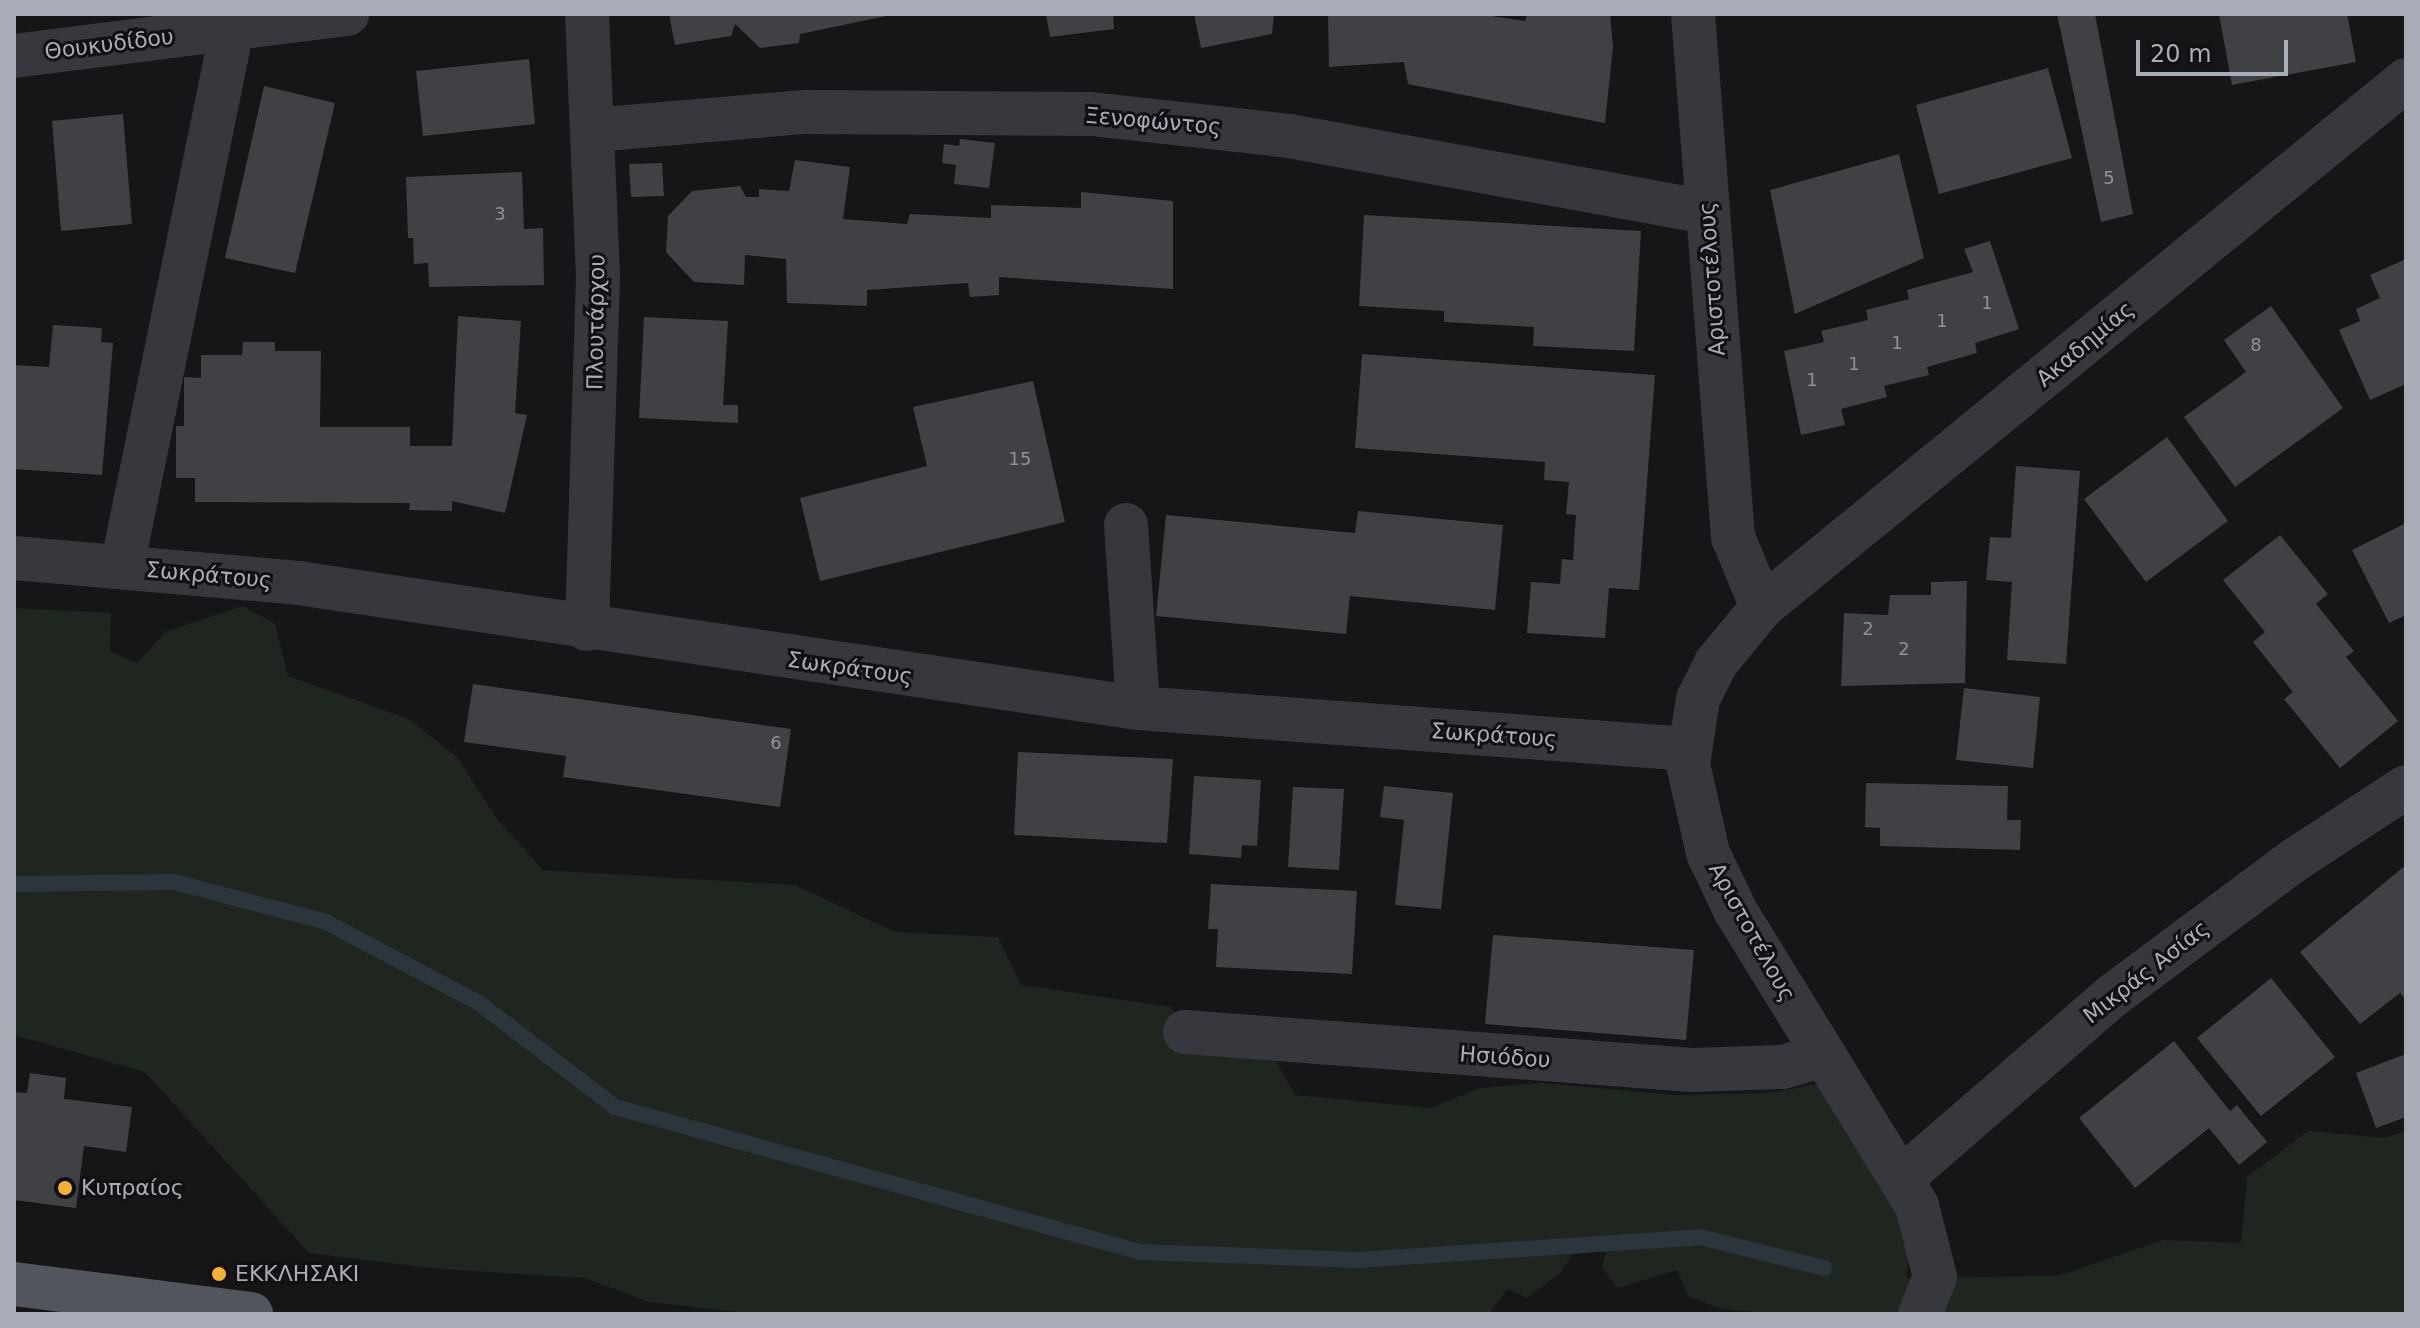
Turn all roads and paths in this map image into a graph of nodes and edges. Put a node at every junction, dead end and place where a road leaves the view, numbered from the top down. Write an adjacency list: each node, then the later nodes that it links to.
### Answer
1 (347, 14): 4 (street, Θουκυδίδου)
2 (587, 14): 7 (street, Πλουτάρχου)
3 (1693, 14): 8 (street, Αριστοτέλους)
4 (232, 29): 5 (street, Θουκυδίδου); 11 (street)
5 (14, 56)
6 (2406, 80): 12 (street, Ακαδημίας)
7 (593, 130): 8 (street, Ξενοφώντος); 13 (street, Πλουτάρχου)
8 (1706, 212): 12 (street, Αριστοτέλους)
9 (1126, 525): 14 (street)
10 (14, 558): 11 (street, Σωκράτους)
11 (122, 567): 13 (street, Σωκράτους)
12 (1762, 607): 15 (street, Αριστοτέλους)
13 (587, 629): 14 (street, Σωκράτους)
14 (1138, 708): 15 (street, Σωκράτους)
15 (1689, 749): 18 (street, Αριστοτέλους)
16 (2406, 787): 19 (street, Μικράς Ασίας)
17 (1185, 1032): 18 (street, Ησιόδου)
18 (1824, 1055): 19 (street, Αριστοτέλους)
19 (1902, 1178): 22 (street, Αριστοτέλους)
20 (14, 1284): 21 (main road)
21 (251, 1314)
22 (1920, 1314)

